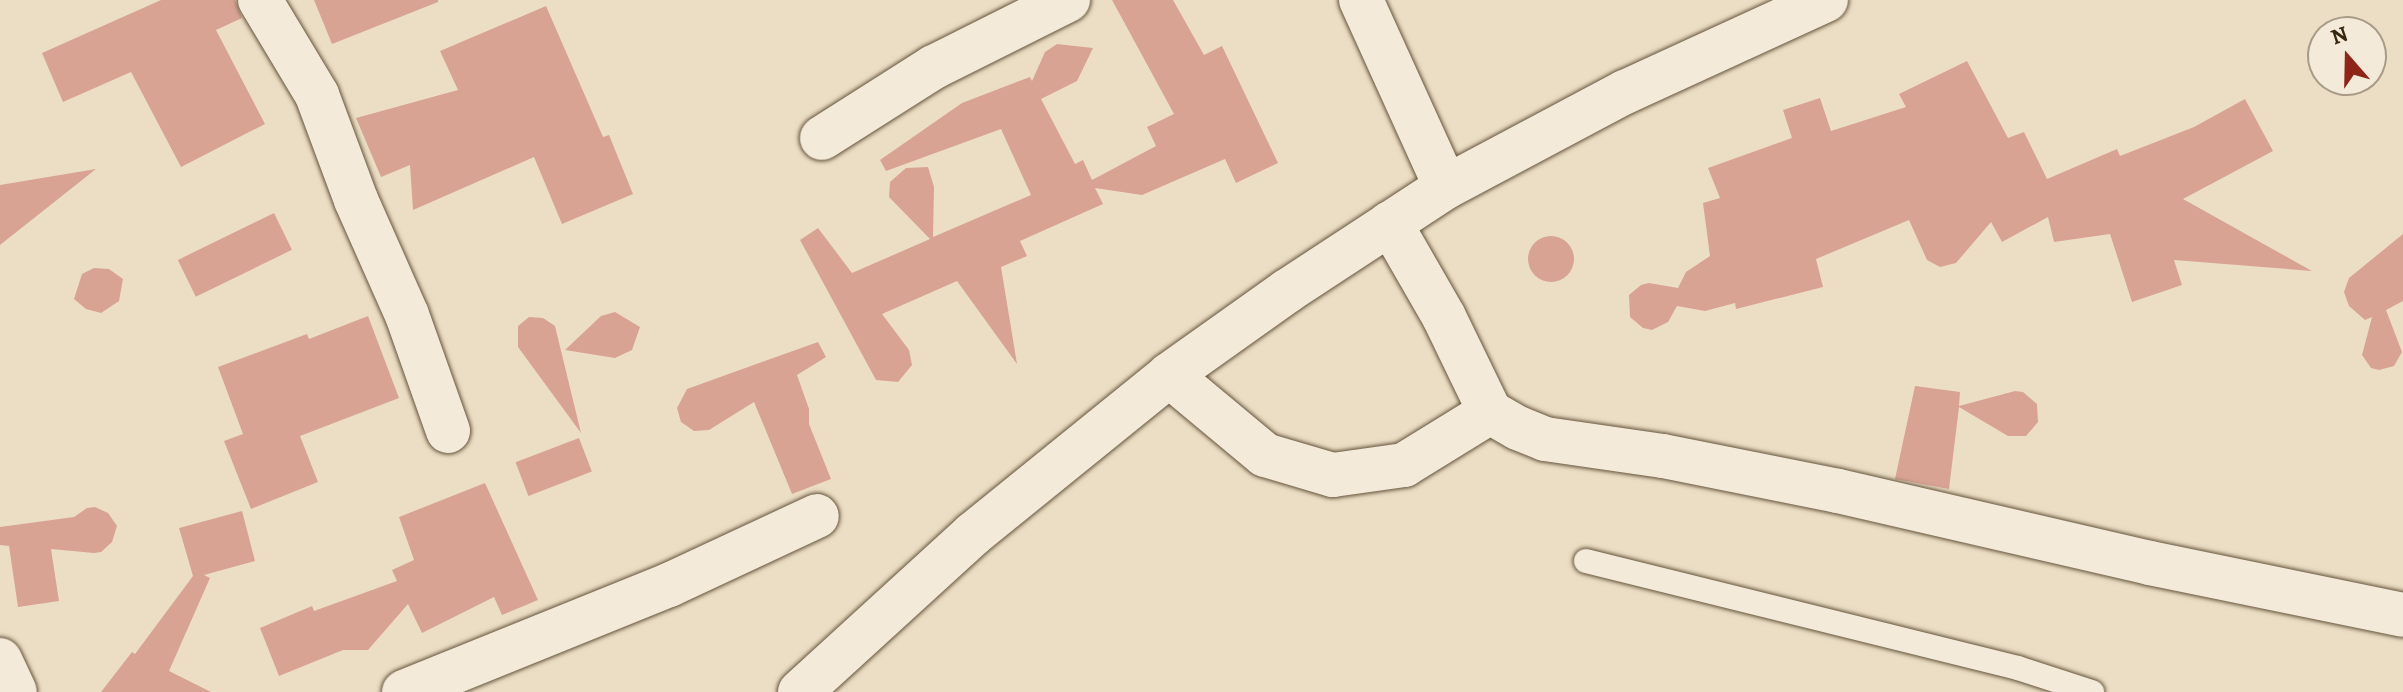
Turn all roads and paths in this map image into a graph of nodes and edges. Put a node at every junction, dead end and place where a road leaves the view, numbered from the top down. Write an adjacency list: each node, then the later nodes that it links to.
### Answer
1 (260, 0): 10 (street)
2 (1068, 0): 5 (street)
3 (1361, 0): 6 (street)
4 (1826, 0): 6 (street)
5 (822, 138)
6 (1446, 187): 7 (street)
7 (1390, 223): 8 (street); 9 (street)
8 (1169, 375): 9 (street); 17 (street)
9 (1490, 412): 13 (street)
10 (448, 431)
11 (817, 516): 16 (street)
12 (1586, 561): 18 (lane)
13 (2403, 615)
14 (0, 660): 15 (street)
15 (15, 692)
16 (404, 692)
17 (800, 692)
18 (2092, 692)

